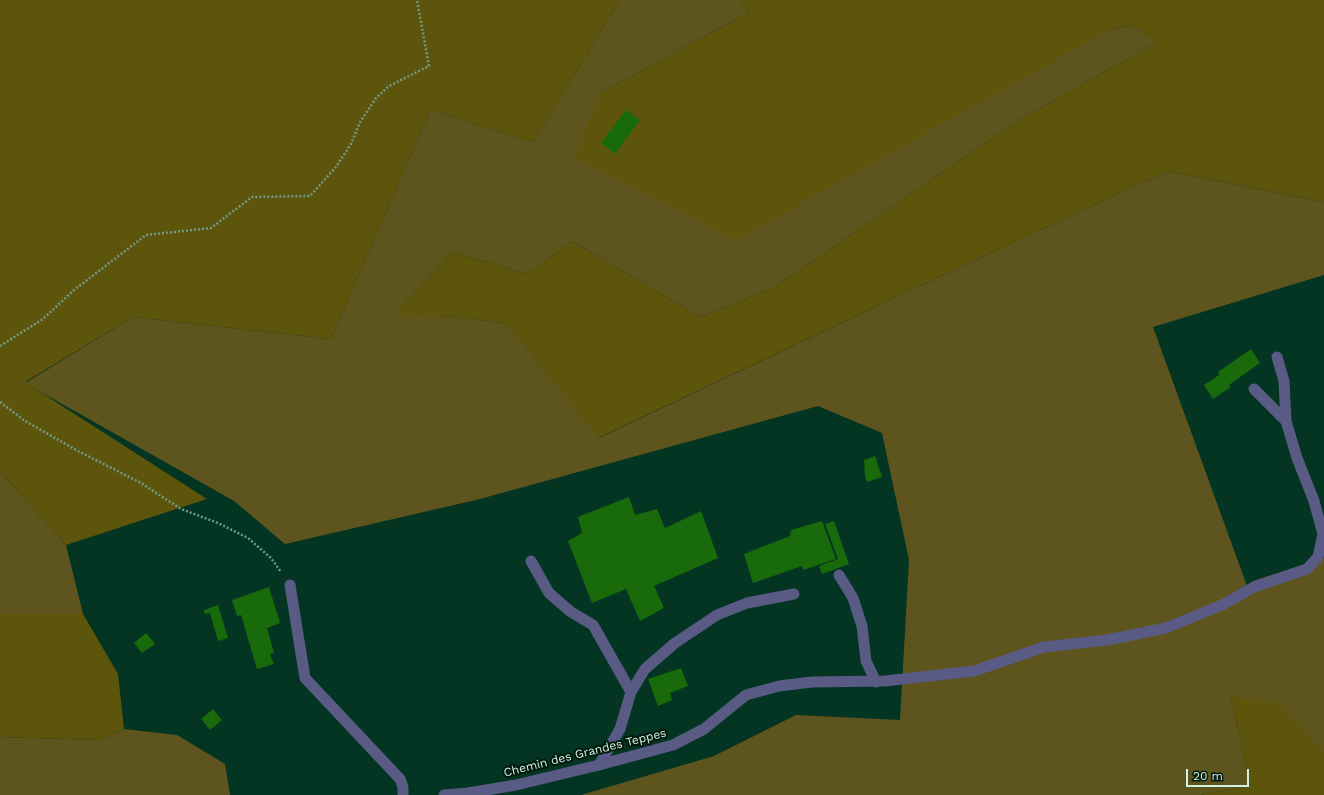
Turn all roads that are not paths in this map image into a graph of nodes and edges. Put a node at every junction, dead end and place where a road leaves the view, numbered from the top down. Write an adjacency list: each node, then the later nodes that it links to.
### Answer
1 (1277, 358): 3 (street)
2 (1254, 389): 3 (street)
3 (1286, 421): 8 (street, Chemin des Grandes Teppes)
4 (531, 561): 9 (street)
5 (839, 575): 8 (street)
6 (290, 585): 11 (street)
7 (794, 594): 9 (street)
8 (876, 682): 10 (street, Chemin des Grandes Teppes)
9 (631, 692): 10 (street)
10 (599, 765): 12 (street, Chemin des Grandes Teppes)
11 (403, 795)
12 (444, 795)

